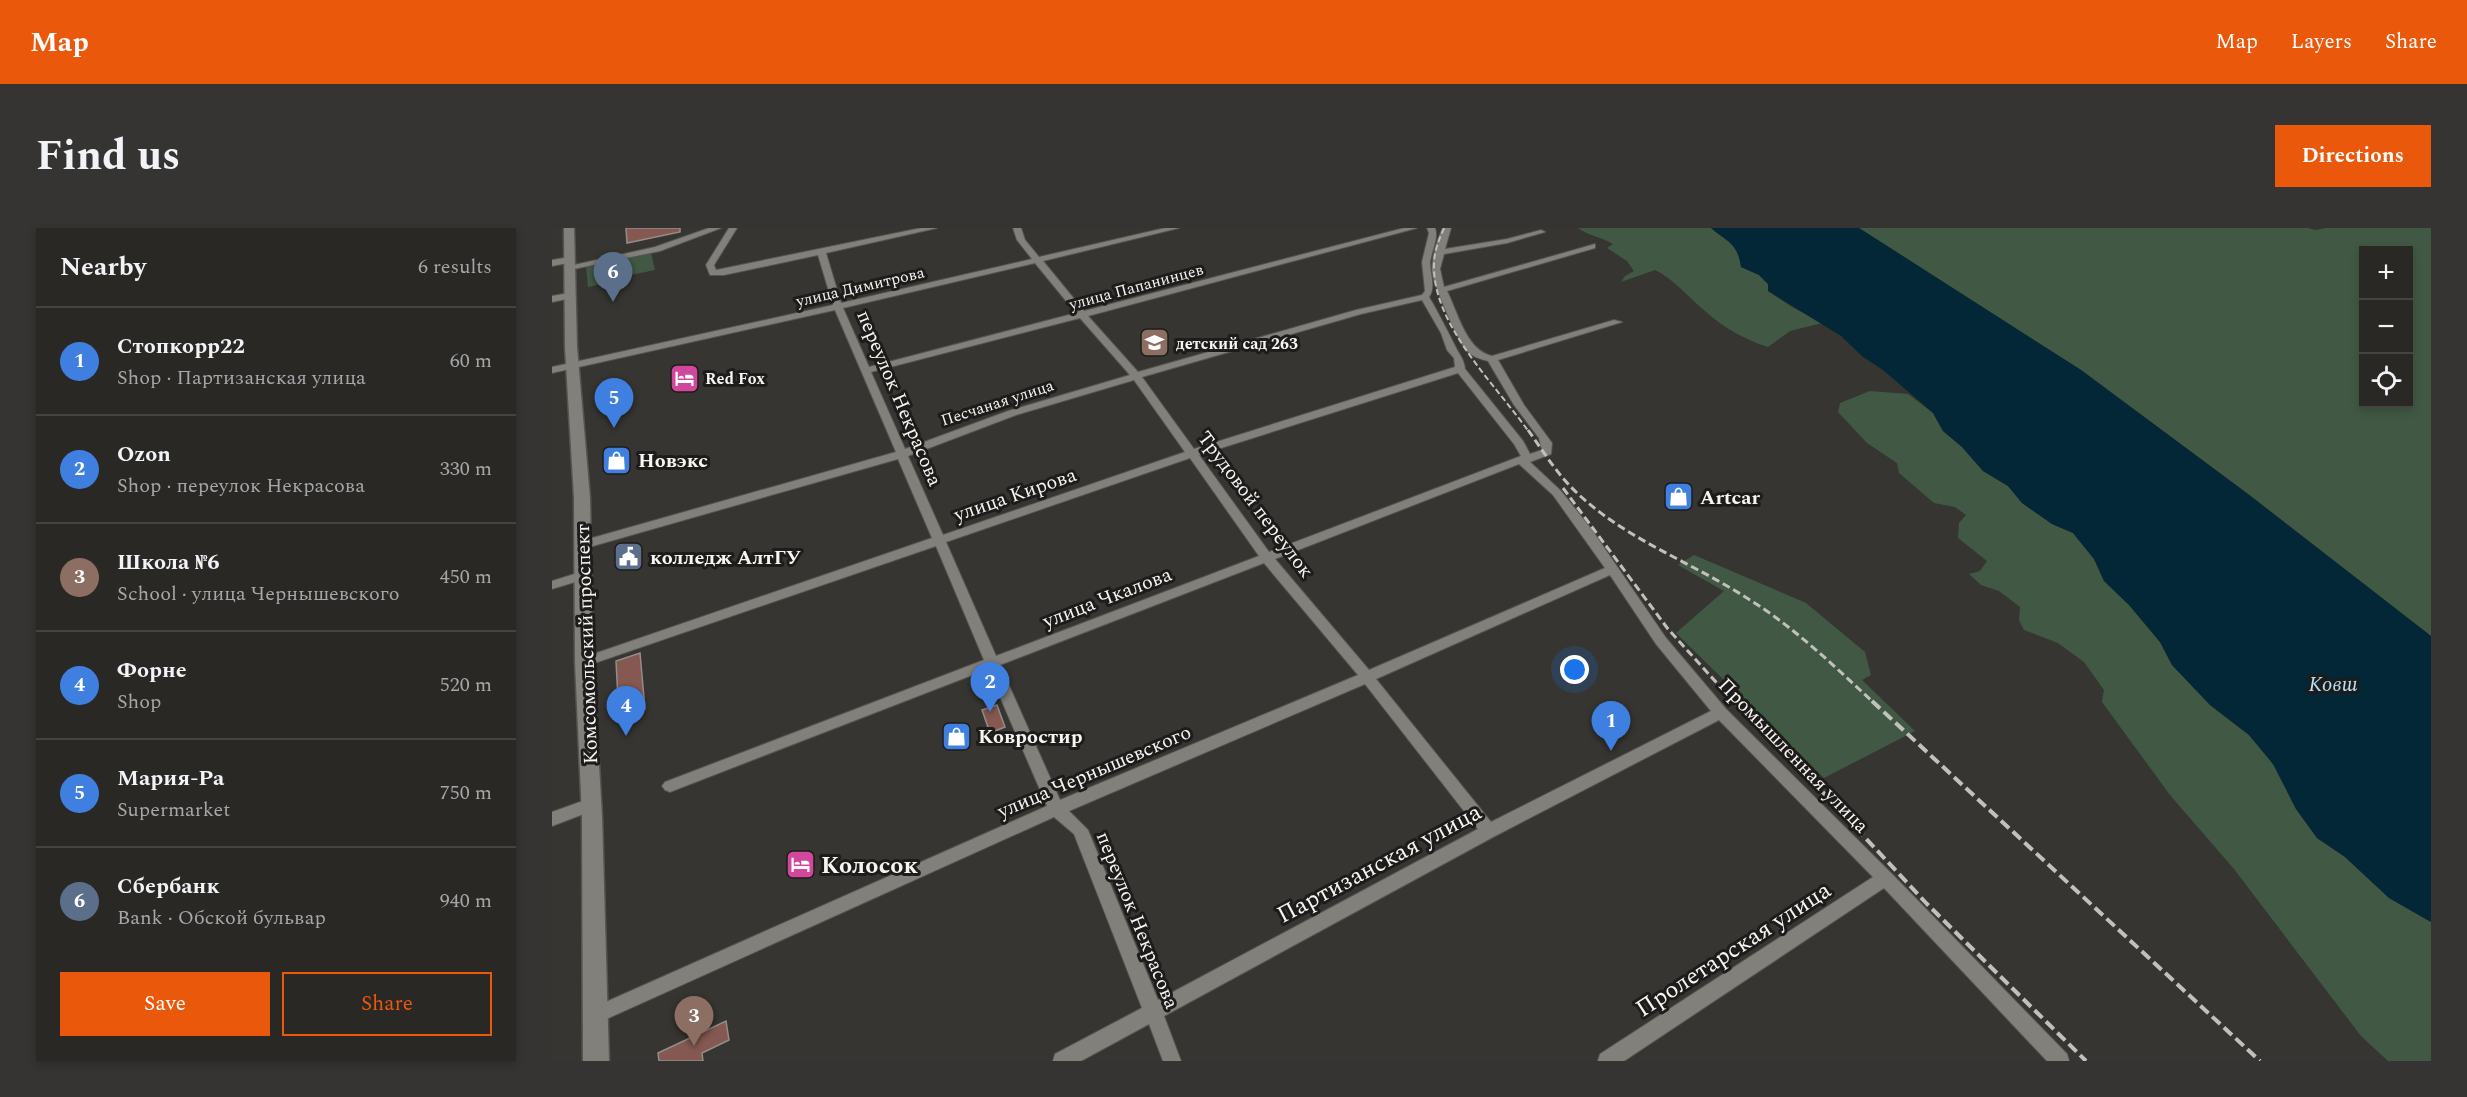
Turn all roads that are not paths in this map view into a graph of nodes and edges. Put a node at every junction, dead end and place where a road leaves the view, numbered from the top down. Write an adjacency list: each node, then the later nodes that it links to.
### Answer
1 (569, 228): 16 (main road, Комсомольский проспект)
2 (717, 228): 16 (street)
3 (733, 228): 12 (street)
4 (933, 228): 12 (street)
5 (1017, 228): 14 (street, Трудовой переулок)
6 (1175, 228): 14 (street, улица Димитрова)
7 (1413, 228): 22 (street, улица Папанинцев)
8 (1431, 228): 19 (street)
9 (1447, 228): 13 (street)
10 (1541, 232): 13 (street)
11 (1592, 246): 17 (street)
12 (821, 252): 21 (street, переулок Некрасова)
13 (1441, 252): 17 (street)
14 (1037, 259): 21 (street, улица Димитрова); 22 (street, Трудовой переулок)
15 (552, 263): 16 (street)
16 (570, 264): 18 (main road, Комсомольский проспект)
17 (1442, 290): 24 (street)
18 (569, 296): 20 (street); 25 (main road, Комсомольский проспект)
19 (1425, 297): 26 (street, Промышленная улица); 29 (street, Песчаная улица)
20 (552, 299)
21 (838, 307): 25 (street, улица Димитрова); 28 (street, переулок Некрасова)
22 (1082, 315): 28 (street, улица Папанинцев); 29 (street, Трудовой переулок)
23 (1617, 322): 24 (street)
24 (1492, 359): 32 (street, улица Чкалова)
25 (572, 365): 27 (street, улица Димитрова); 34 (main road, Комсомольский проспект)
26 (1460, 369): 30 (street, улица Кирова); 32 (street, Промышленная улица)
27 (552, 370)
28 (865, 371): 31 (street, переулок Некрасова)
29 (1136, 376): 30 (street, Трудовой переулок); 31 (street, Песчаная улица)
30 (1194, 453): 33 (street, улица Кирова); 35 (street, Трудовой переулок)
31 (902, 454): 33 (street, переулок Некрасова); 34 (street, Песчаная улица)
32 (1524, 459): 35 (street, улица Чкалова); 36 (street, Промышленная улица)
33 (939, 540): 39 (street, улица Кирова); 40 (street, переулок Некрасова)
34 (582, 545): 37 (main road, Комсомольский проспект)
35 (1267, 558): 40 (street, улица Чкалова); 41 (street, Трудовой переулок)
36 (1611, 570): 41 (street, улица Чернышевского); 42 (street, Промышленная улица)
37 (584, 575): 38 (street); 39 (main road, Комсомольский проспект)
38 (552, 585)
39 (584, 662): 44 (main road, Комсомольский проспект)
40 (992, 663): 43 (street, улица Чкалова); 45 (street, переулок Некрасова)
41 (1367, 677): 45 (street, улица Чернышевского); 47 (street, Трудовой переулок)
42 (1721, 713): 47 (street, Партизанская улица); 48 (street, Промышленная улица)
43 (670, 786)
44 (591, 804): 46 (street); 50 (main road, Комсомольский проспект)
45 (1056, 809): 49 (street, переулок Некрасова); 50 (street, улица Чернышевского)
46 (552, 819)
47 (1489, 831): 49 (street, Партизанская улица)
48 (1885, 878): 54 (street, Пролетарская улица); 55 (street, Промышленная улица)
49 (1152, 1012): 52 (street, Партизанская улица); 53 (street, переулок Некрасова)
50 (596, 1015): 51 (main road, Комсомольский проспект)
51 (596, 1061)
52 (1062, 1061)
53 (1172, 1061)
54 (1607, 1061)
55 (2060, 1061)

